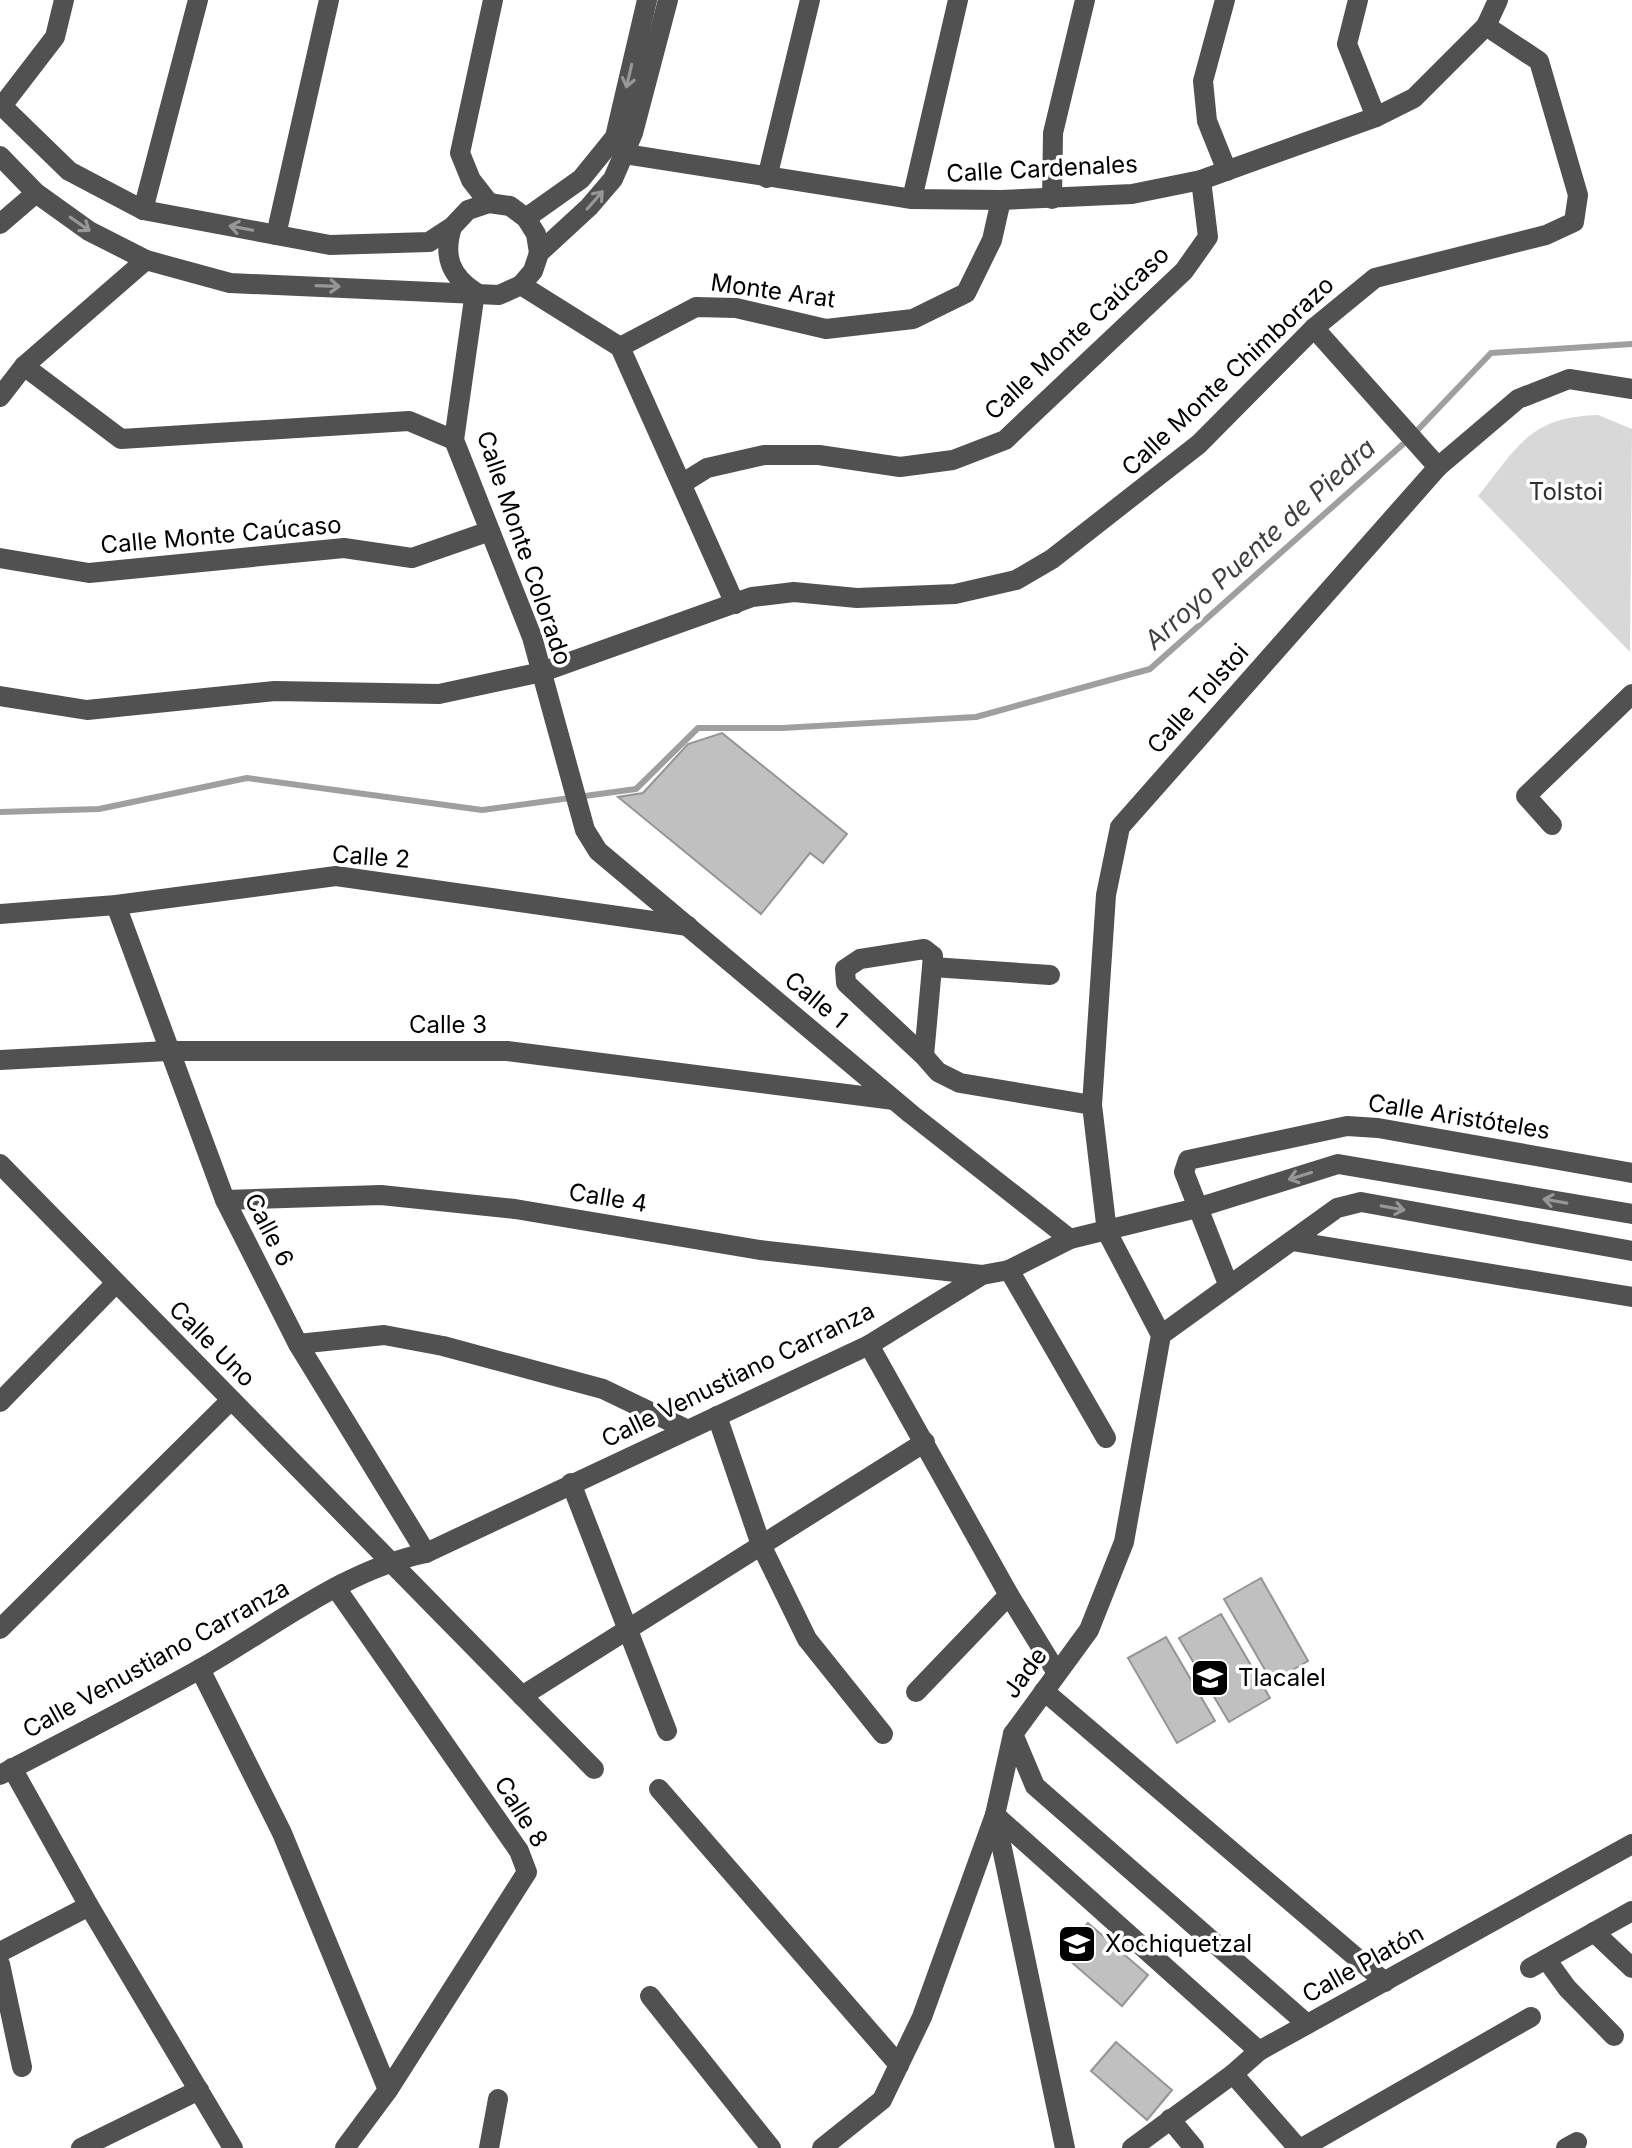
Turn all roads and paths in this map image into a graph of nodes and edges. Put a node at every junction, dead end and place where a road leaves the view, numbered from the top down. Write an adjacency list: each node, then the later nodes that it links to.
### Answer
1 (64, 0): 14 (street)
2 (198, 0): 26 (street)
3 (329, 0): 30 (street)
4 (493, 0): 25 (street)
5 (647, 0): 27 (street, one-way to 27)
6 (668, 0): 16 (street)
7 (810, 0): 19 (street)
8 (958, 0): 22 (street)
9 (1085, 0): 23 (street)
10 (1225, 0): 18 (street)
11 (1358, 0): 15 (street)
12 (1498, 0): 13 (street, Calle Cardenales)
13 (1486, 26): 15 (street, Calle Cardenales); 35 (street, Calle Monte Chimborazo)
14 (1, 105): 26 (street)
15 (1376, 117): 18 (street, Calle Cardenales)
16 (625, 154): 19 (street, Calle Cardenales); 31 (street, one-way to 16)
17 (0, 156): 21 (street)
18 (1227, 171): 20 (street, Calle Cardenales)
19 (767, 178): 22 (street, Calle Cardenales)
20 (1201, 180): 23 (street, Calle Cardenales); 42 (street, Calle Monte Caúcaso)
21 (36, 193): 28 (street); 32 (street, one-way to 32)
22 (912, 199): 24 (street, Calle Cardenales)
23 (1052, 199): 24 (street, Calle Cardenales)
24 (1001, 200): 36 (street, Monte Arat)
25 (489, 203): 27 (street); 29 (street)
26 (143, 210): 30 (street, one-way to 26)
27 (526, 218): 31 (street)
28 (0, 224)
29 (452, 227): 30 (street); 34 (street)
30 (276, 235)
31 (539, 253): 33 (street)
32 (146, 260): 34 (street, one-way to 34); 37 (street)
33 (521, 285): 34 (street); 36 (street)
34 (475, 292): 40 (street, Calle Monte Colorado)
35 (1314, 328): 41 (street); 45 (street, Calle Monte Chimborazo)
36 (620, 347): 42 (street)
37 (24, 366): 39 (street); 40 (street)
38 (1632, 389): 41 (street, Calle Tolstoi)
39 (0, 397)
40 (454, 440): 43 (street, Calle Monte Colorado)
41 (1438, 467): 60 (street, Calle Tolstoi)
42 (683, 483): 45 (street)
43 (490, 531): 44 (street, Calle Monte Caúcaso); 46 (street, Calle Monte Colorado)
44 (0, 558)
45 (735, 604): 46 (street, Calle Monte Chimborazo)
46 (542, 672): 48 (street, Calle Monte Chimborazo); 49 (street, Calle Monte Colorado)
47 (1632, 694): 50 (street)
48 (0, 696)
49 (567, 771): 53 (street, Calle 1)
50 (1552, 825)
51 (116, 905): 52 (street, Calle 2); 53 (street, Calle 2); 56 (street, Calle 6)
52 (0, 914)
53 (688, 926): 59 (street, Calle 1)
54 (932, 967): 55 (street); 57 (street); 57 (street)
55 (1050, 975)
56 (167, 1051): 58 (street, Calle 3); 59 (street, Calle 3); 63 (street, Calle 6)
57 (924, 1056): 60 (street)
58 (0, 1060)
59 (894, 1100): 67 (street, Calle 1)
60 (1092, 1105): 66 (street, Calle Tolstoi)
61 (0, 1164): 72 (street, Calle Uno)
62 (1632, 1173): 64 (street, Calle Aristóteles)
63 (225, 1200): 71 (street, Calle 4); 76 (street, Calle 6)
64 (1197, 1208): 65 (street, Calle Venustiano Carranza, one-way to 64); 66 (street, Calle Venustiano Carranza); 73 (street)
65 (1632, 1214)
66 (1107, 1232): 67 (street, Calle Venustiano Carranza); 75 (street)
67 (1070, 1239): 70 (street, Calle Venustiano Carranza)
68 (1292, 1241): 69 (street, one-way to 69); 73 (street); 74 (street)
69 (1632, 1251)
70 (1009, 1270): 71 (street, Calle Venustiano Carranza); 82 (street)
71 (982, 1275): 77 (street, Calle Venustiano Carranza)
72 (115, 1284): 78 (street, Calle Uno); 79 (street)
73 (1228, 1284): 75 (street)
74 (1632, 1297)
75 (1161, 1335): 93 (street, Jade)
76 (298, 1344): 81 (street); 86 (street, Calle 6)
77 (869, 1345): 80 (street, Calle Venustiano Carranza); 83 (street)
78 (231, 1400): 87 (street, Calle Uno); 90 (street)
79 (0, 1402)
80 (717, 1416): 81 (street, Calle Venustiano Carranza); 85 (street)
81 (686, 1429): 84 (street, Calle Venustiano Carranza)
82 (1106, 1438)
83 (925, 1442): 85 (street); 89 (street)
84 (571, 1483): 86 (street, Calle Venustiano Carranza); 91 (street)
85 (761, 1545): 91 (street); 98 (street)
86 (426, 1553): 87 (street, Calle Venustiano Carranza)
87 (389, 1561): 88 (street, Calle Venustiano Carranza); 96 (street, Calle Uno)
88 (336, 1588): 92 (street, Calle Venustiano Carranza); 121 (street, Calle 8)
89 (1009, 1595): 93 (street); 95 (street)
90 (0, 1629)
91 (628, 1629): 96 (street); 97 (street)
92 (200, 1669): 101 (street, Calle Venustiano Carranza); 121 (street)
93 (1057, 1673): 94 (street, Jade)
94 (1044, 1691): 99 (street, Jade); 111 (street)
95 (916, 1692)
96 (522, 1696): 100 (street, Calle Uno)
97 (667, 1731)
98 (883, 1734)
99 (1013, 1734): 103 (street, Jade); 114 (street)
100 (594, 1769)
101 (6, 1771): 105 (street)
102 (659, 1789): 117 (street)
103 (995, 1815): 116 (street); 117 (street, Jade); 130 (street)
104 (1632, 1844): 111 (street, Calle Platón)
105 (89, 1906): 108 (street); 120 (street)
106 (1632, 1911): 107 (street)
107 (1594, 1932): 110 (street); 115 (street)
108 (0, 1952)
109 (0, 1964): 118 (street)
110 (1632, 1968)
111 (1385, 1982): 114 (street, Calle Platón)
112 (650, 1996): 128 (street)
113 (1531, 2017): 133 (street)
114 (1307, 2024): 116 (street, Calle Platón)
115 (1614, 2036)
116 (1259, 2051): 119 (street, Calle Platón)
117 (899, 2065): 129 (street, Jade)
118 (22, 2067)
119 (1233, 2074): 123 (street, Calle Platón); 133 (street)
120 (199, 2090): 124 (street); 125 (street)
121 (388, 2090): 126 (street, Calle 8)
122 (498, 2099): 127 (street)
123 (1170, 2119): 131 (street, Calle Platón); 132 (street)
124 (81, 2148)
125 (233, 2148)
126 (345, 2148)
127 (489, 2148)
128 (771, 2148)
129 (822, 2148)
130 (1065, 2148)
131 (1132, 2148)
132 (1194, 2148)
133 (1300, 2148)

